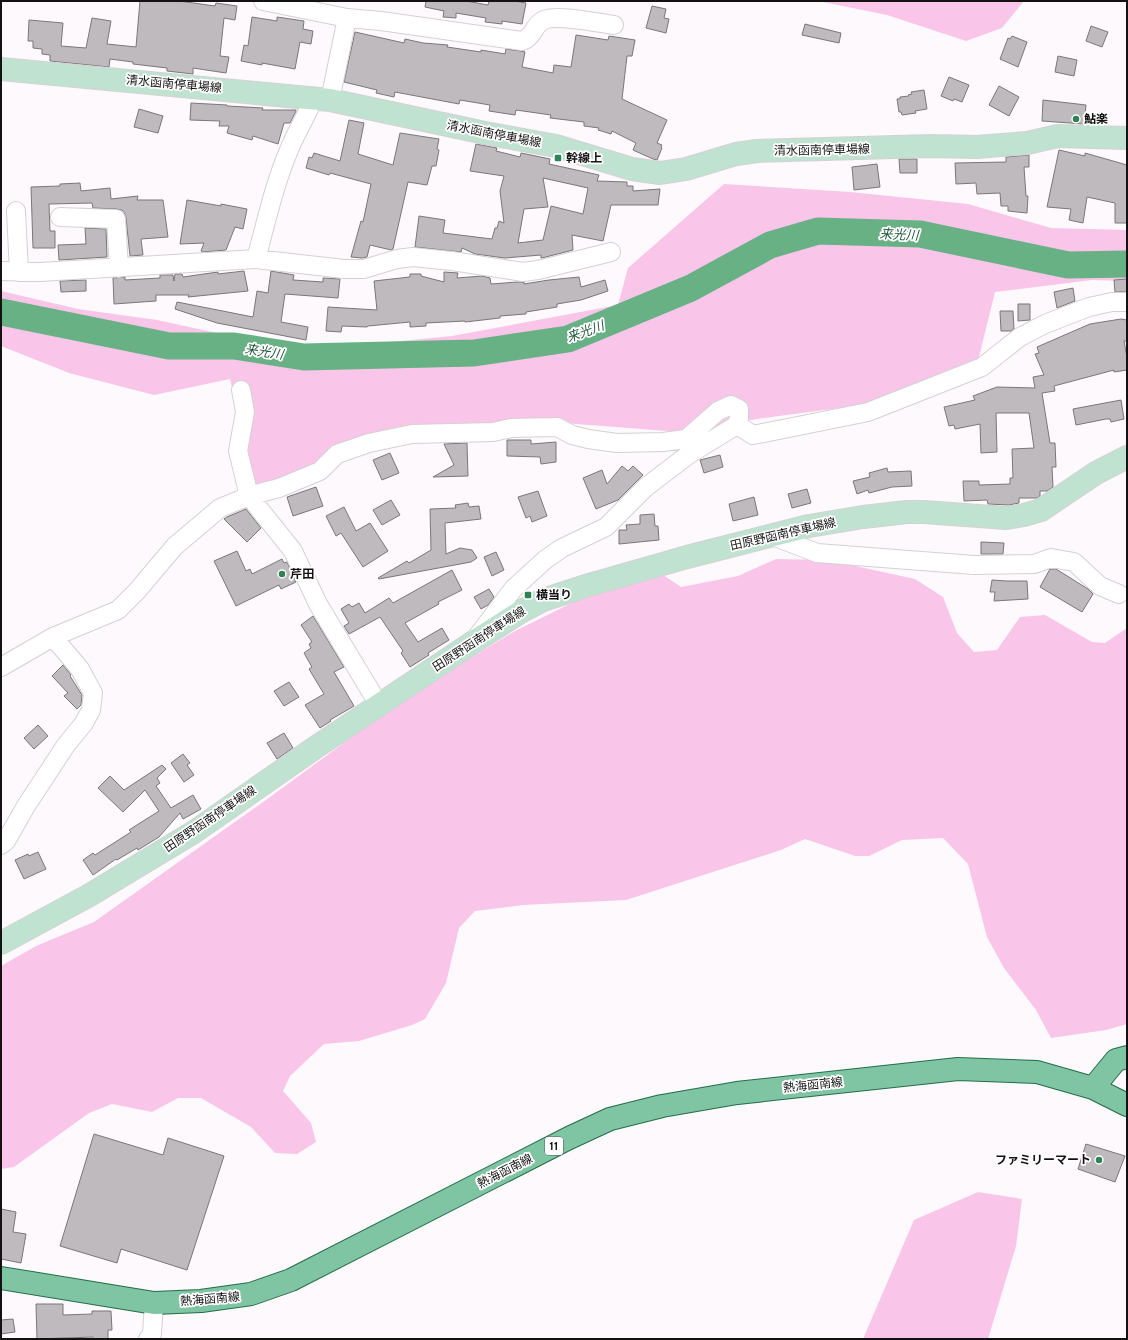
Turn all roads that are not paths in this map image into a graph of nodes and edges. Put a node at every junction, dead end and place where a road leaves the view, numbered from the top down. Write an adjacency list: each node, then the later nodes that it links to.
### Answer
1 (263, 1): 2 (street)
2 (347, 18): 3 (street); 5 (street)
3 (614, 25)
4 (1, 68): 5 (main road, 清水函南停車場線)
5 (322, 99): 6 (main road, 清水函南停車場線); 10 (street)
6 (1127, 138)
7 (16, 211): 13 (street)
8 (60, 217): 11 (street)
9 (611, 252): 10 (street)
10 (256, 260): 11 (street)
11 (119, 268): 13 (street)
12 (1, 271): 13 (street)
13 (19, 272)
14 (1127, 302): 16 (street)
15 (241, 390): 18 (street)
16 (737, 425): 18 (street); 22 (street)
17 (1127, 457): 19 (main road, 田原野函南停車場線)
18 (249, 496): 21 (street); 24 (street)
19 (770, 536): 20 (street); 22 (main road, 田原野函南停車場線)
20 (1119, 594)
21 (53, 638): 23 (street); 25 (street)
22 (472, 643): 24 (main road, 田原野函南停車場線)
23 (1, 667)
24 (379, 705): 26 (main road, 田原野函南停車場線)
25 (1, 845)
26 (1, 943)
27 (1127, 1057): 28 (main road)
28 (1093, 1088): 29 (main road, 熱海函南線 / 11); 31 (main road, 熱海函南線 / 11)
29 (1127, 1105)
30 (1, 1278): 31 (main road, 熱海函南線 / 11)
31 (154, 1303): 32 (street)
32 (148, 1339)

